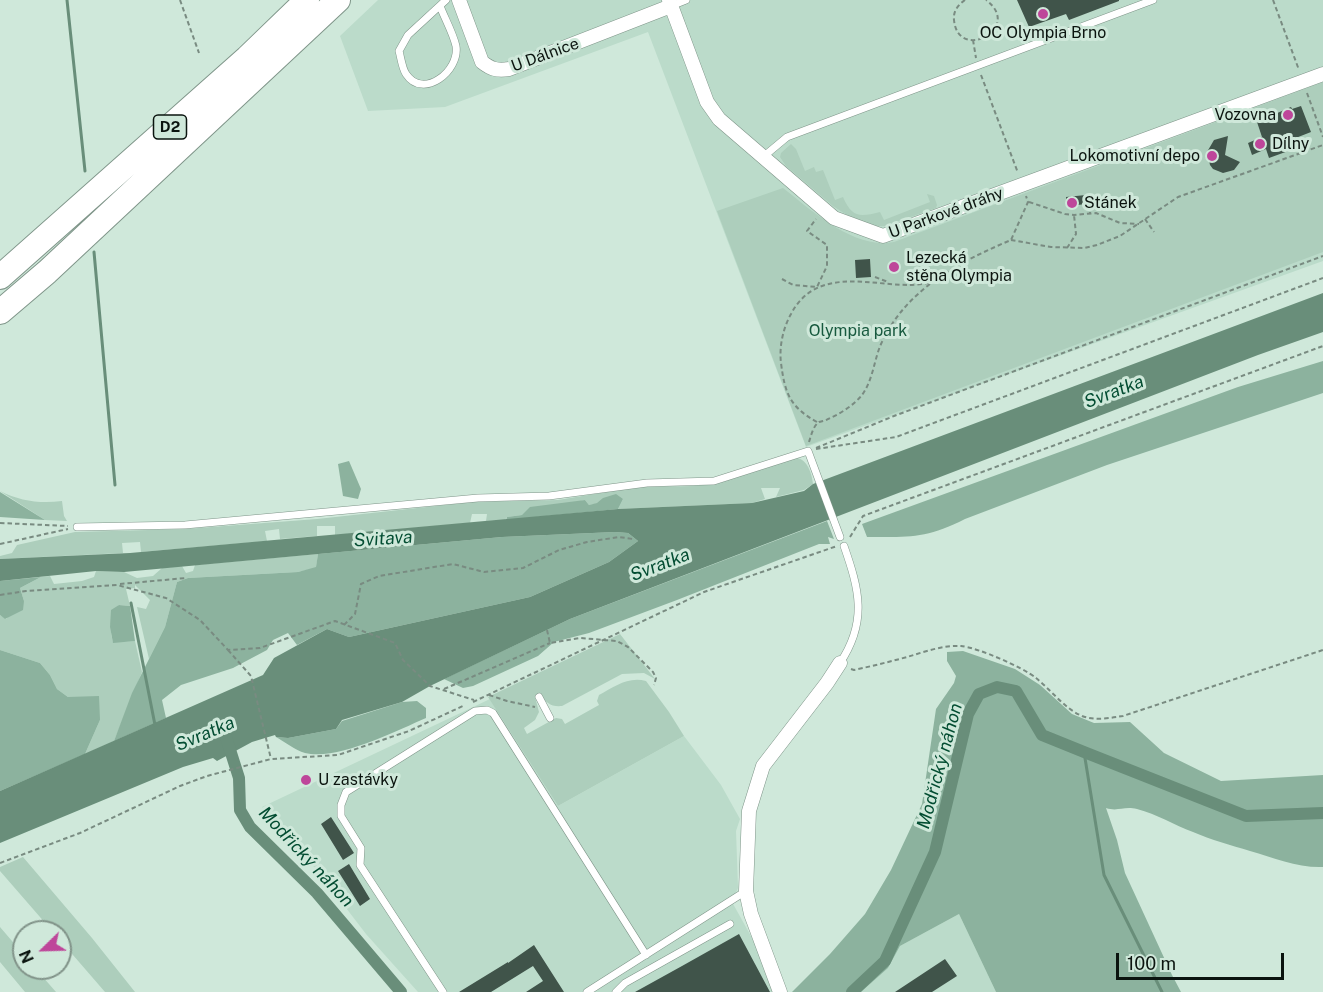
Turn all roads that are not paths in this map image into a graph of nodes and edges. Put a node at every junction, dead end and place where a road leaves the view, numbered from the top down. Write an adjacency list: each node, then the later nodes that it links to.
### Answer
1 (307, 0): 11 (highway, D2)
2 (338, 0): 12 (highway, D2)
3 (446, 0): 8 (lane)
4 (459, 0): 7 (street, U Dálnice)
5 (686, 0): 7 (lane)
6 (1153, 0): 10 (lane)
7 (670, 3): 10 (street, U Parkové dráhy)
8 (440, 6): 8 (lane)
9 (1323, 74): 10 (street, U Parkové dráhy)
10 (763, 157)
11 (0, 277)
12 (0, 312)
13 (77, 527): 14 (lane)
14 (840, 537)
15 (844, 546): 16 (lane)
16 (840, 663): 19 (street)
17 (539, 697): 18 (lane)
18 (550, 718)
19 (746, 891): 21 (lane); 25 (street)
20 (730, 924): 24 (lane)
21 (646, 955): 22 (lane); 23 (lane)
22 (443, 992)
23 (587, 992)
24 (616, 992)
25 (780, 992)

